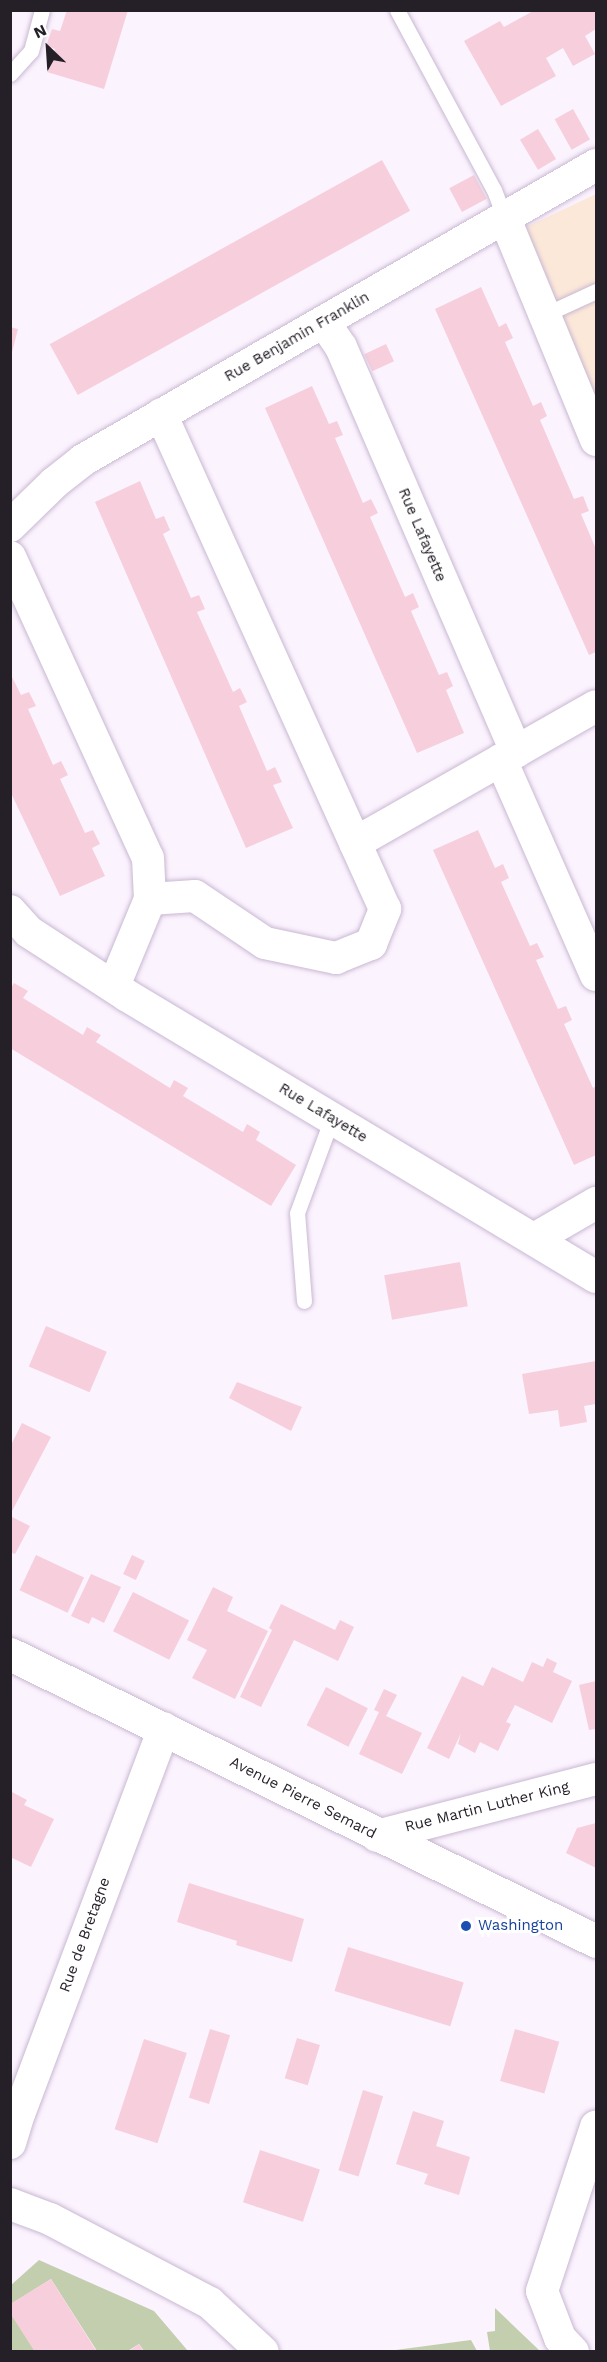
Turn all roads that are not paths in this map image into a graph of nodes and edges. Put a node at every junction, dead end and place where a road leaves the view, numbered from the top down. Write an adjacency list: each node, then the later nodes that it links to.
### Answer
1 (42, 10): 3 (lane)
2 (397, 10): 5 (lane)
3 (10, 74)
4 (597, 165): 5 (street, Rue Benjamin Franklin)
5 (505, 219): 7 (street); 8 (street, Rue Benjamin Franklin)
6 (597, 291): 7 (lane)
7 (544, 315): 10 (street)
8 (324, 322): 9 (street, Rue Benjamin Franklin); 14 (street, Rue Lafayette)
9 (161, 414): 11 (street, Rue Benjamin Franklin); 15 (street)
10 (597, 440)
11 (10, 526)
12 (10, 557): 16 (street)
13 (597, 706): 14 (street)
14 (509, 756): 15 (street); 18 (street, Rue Lafayette)
15 (355, 843): 16 (street)
16 (150, 899): 19 (street)
17 (10, 910): 19 (street, Rue Lafayette)
18 (597, 975)
19 (114, 986): 20 (street, Rue Lafayette)
20 (332, 1118): 22 (street, Rue Lafayette); 24 (lane)
21 (597, 1203): 22 (street)
22 (534, 1239): 23 (street, Rue Lafayette)
23 (597, 1277)
24 (304, 1300)
25 (10, 1654): 26 (main road, Avenue Pierre Semard)
26 (164, 1728): 28 (main road, Avenue Pierre Semard); 31 (street, Rue de Bretagne)
27 (597, 1779): 28 (street, Rue Martin Luther King)
28 (377, 1836): 29 (main road, Avenue Pierre Semard)
29 (597, 1941)
30 (597, 2127): 34 (street)
31 (10, 2143)
32 (10, 2204): 33 (street)
33 (262, 2352)
34 (573, 2352)

